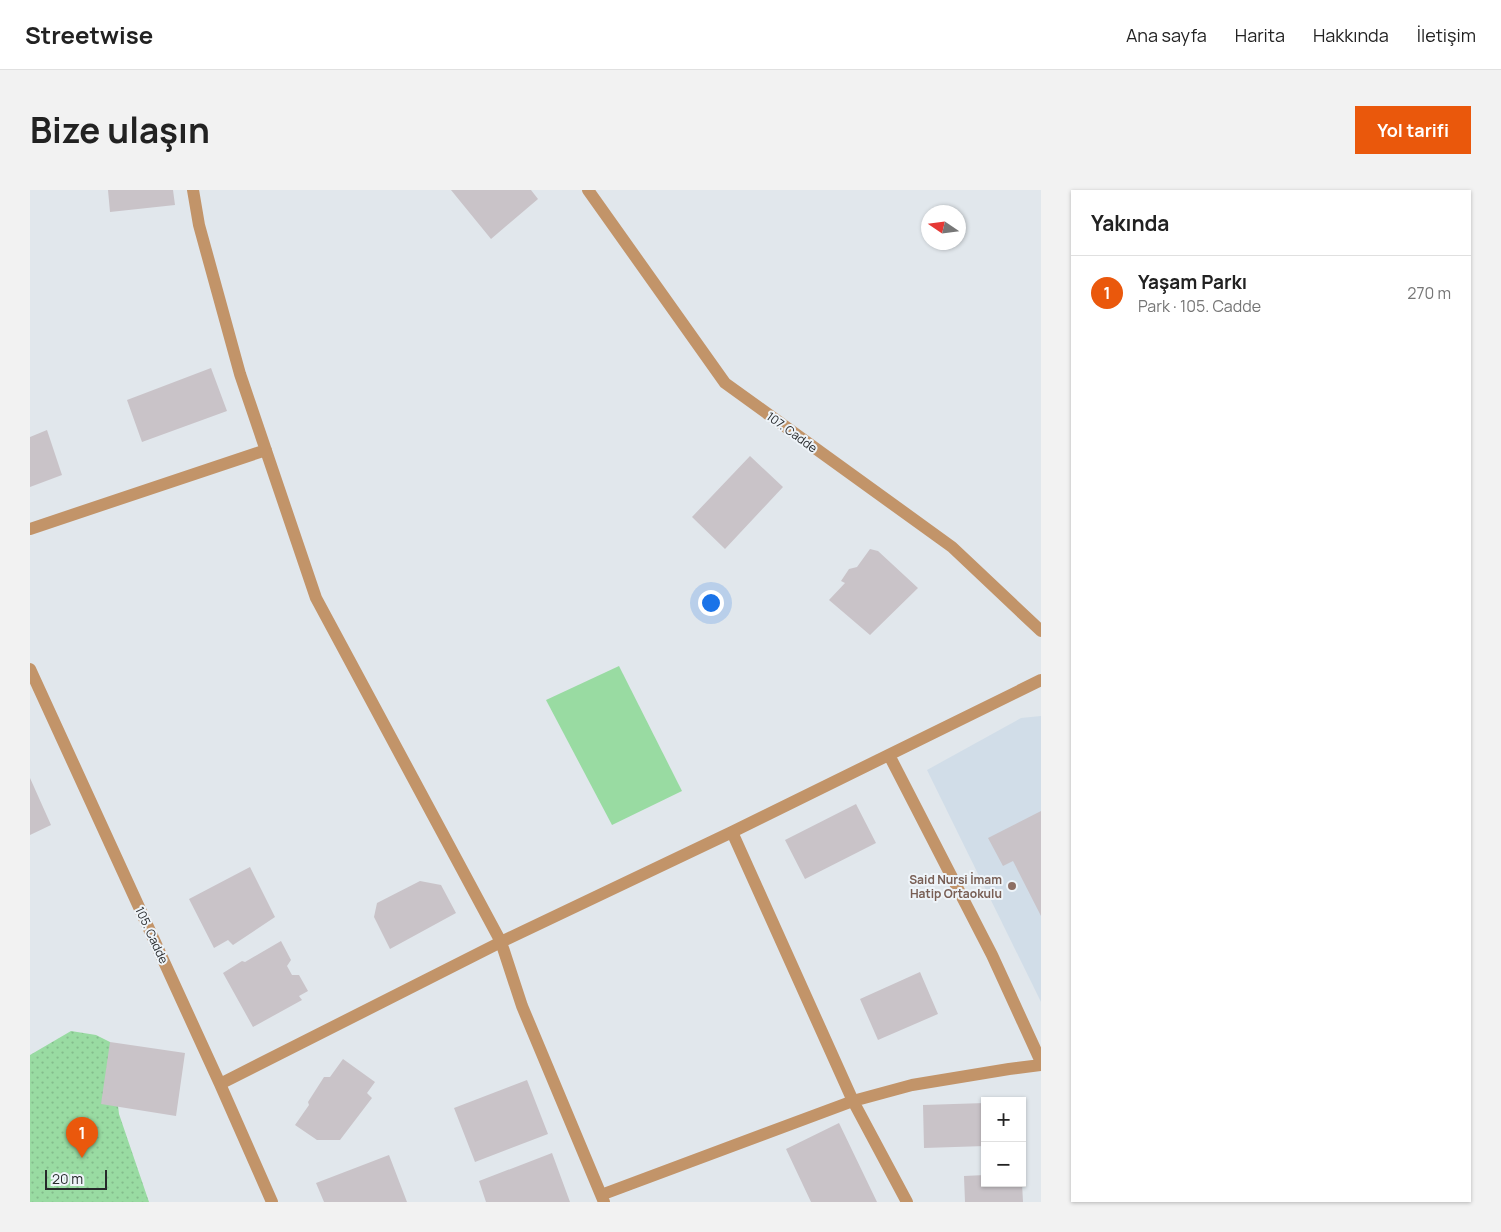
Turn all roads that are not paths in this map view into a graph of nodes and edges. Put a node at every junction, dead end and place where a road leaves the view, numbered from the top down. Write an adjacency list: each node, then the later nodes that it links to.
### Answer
1 (194, 190): 3 (street)
2 (588, 190): 5 (street, 107. Cadde)
3 (266, 450): 4 (street); 10 (street)
4 (30, 529)
5 (1041, 631)
6 (30, 669): 12 (street, 105. Cadde)
7 (1041, 680): 8 (street)
8 (889, 755): 9 (street); 11 (street)
9 (732, 832): 10 (street); 13 (street)
10 (501, 942): 12 (street); 14 (street)
11 (1041, 1064): 13 (street)
12 (220, 1084): 15 (street, 105. Cadde)
13 (853, 1101): 14 (street); 16 (street)
14 (603, 1198)
15 (272, 1202)
16 (907, 1202)

